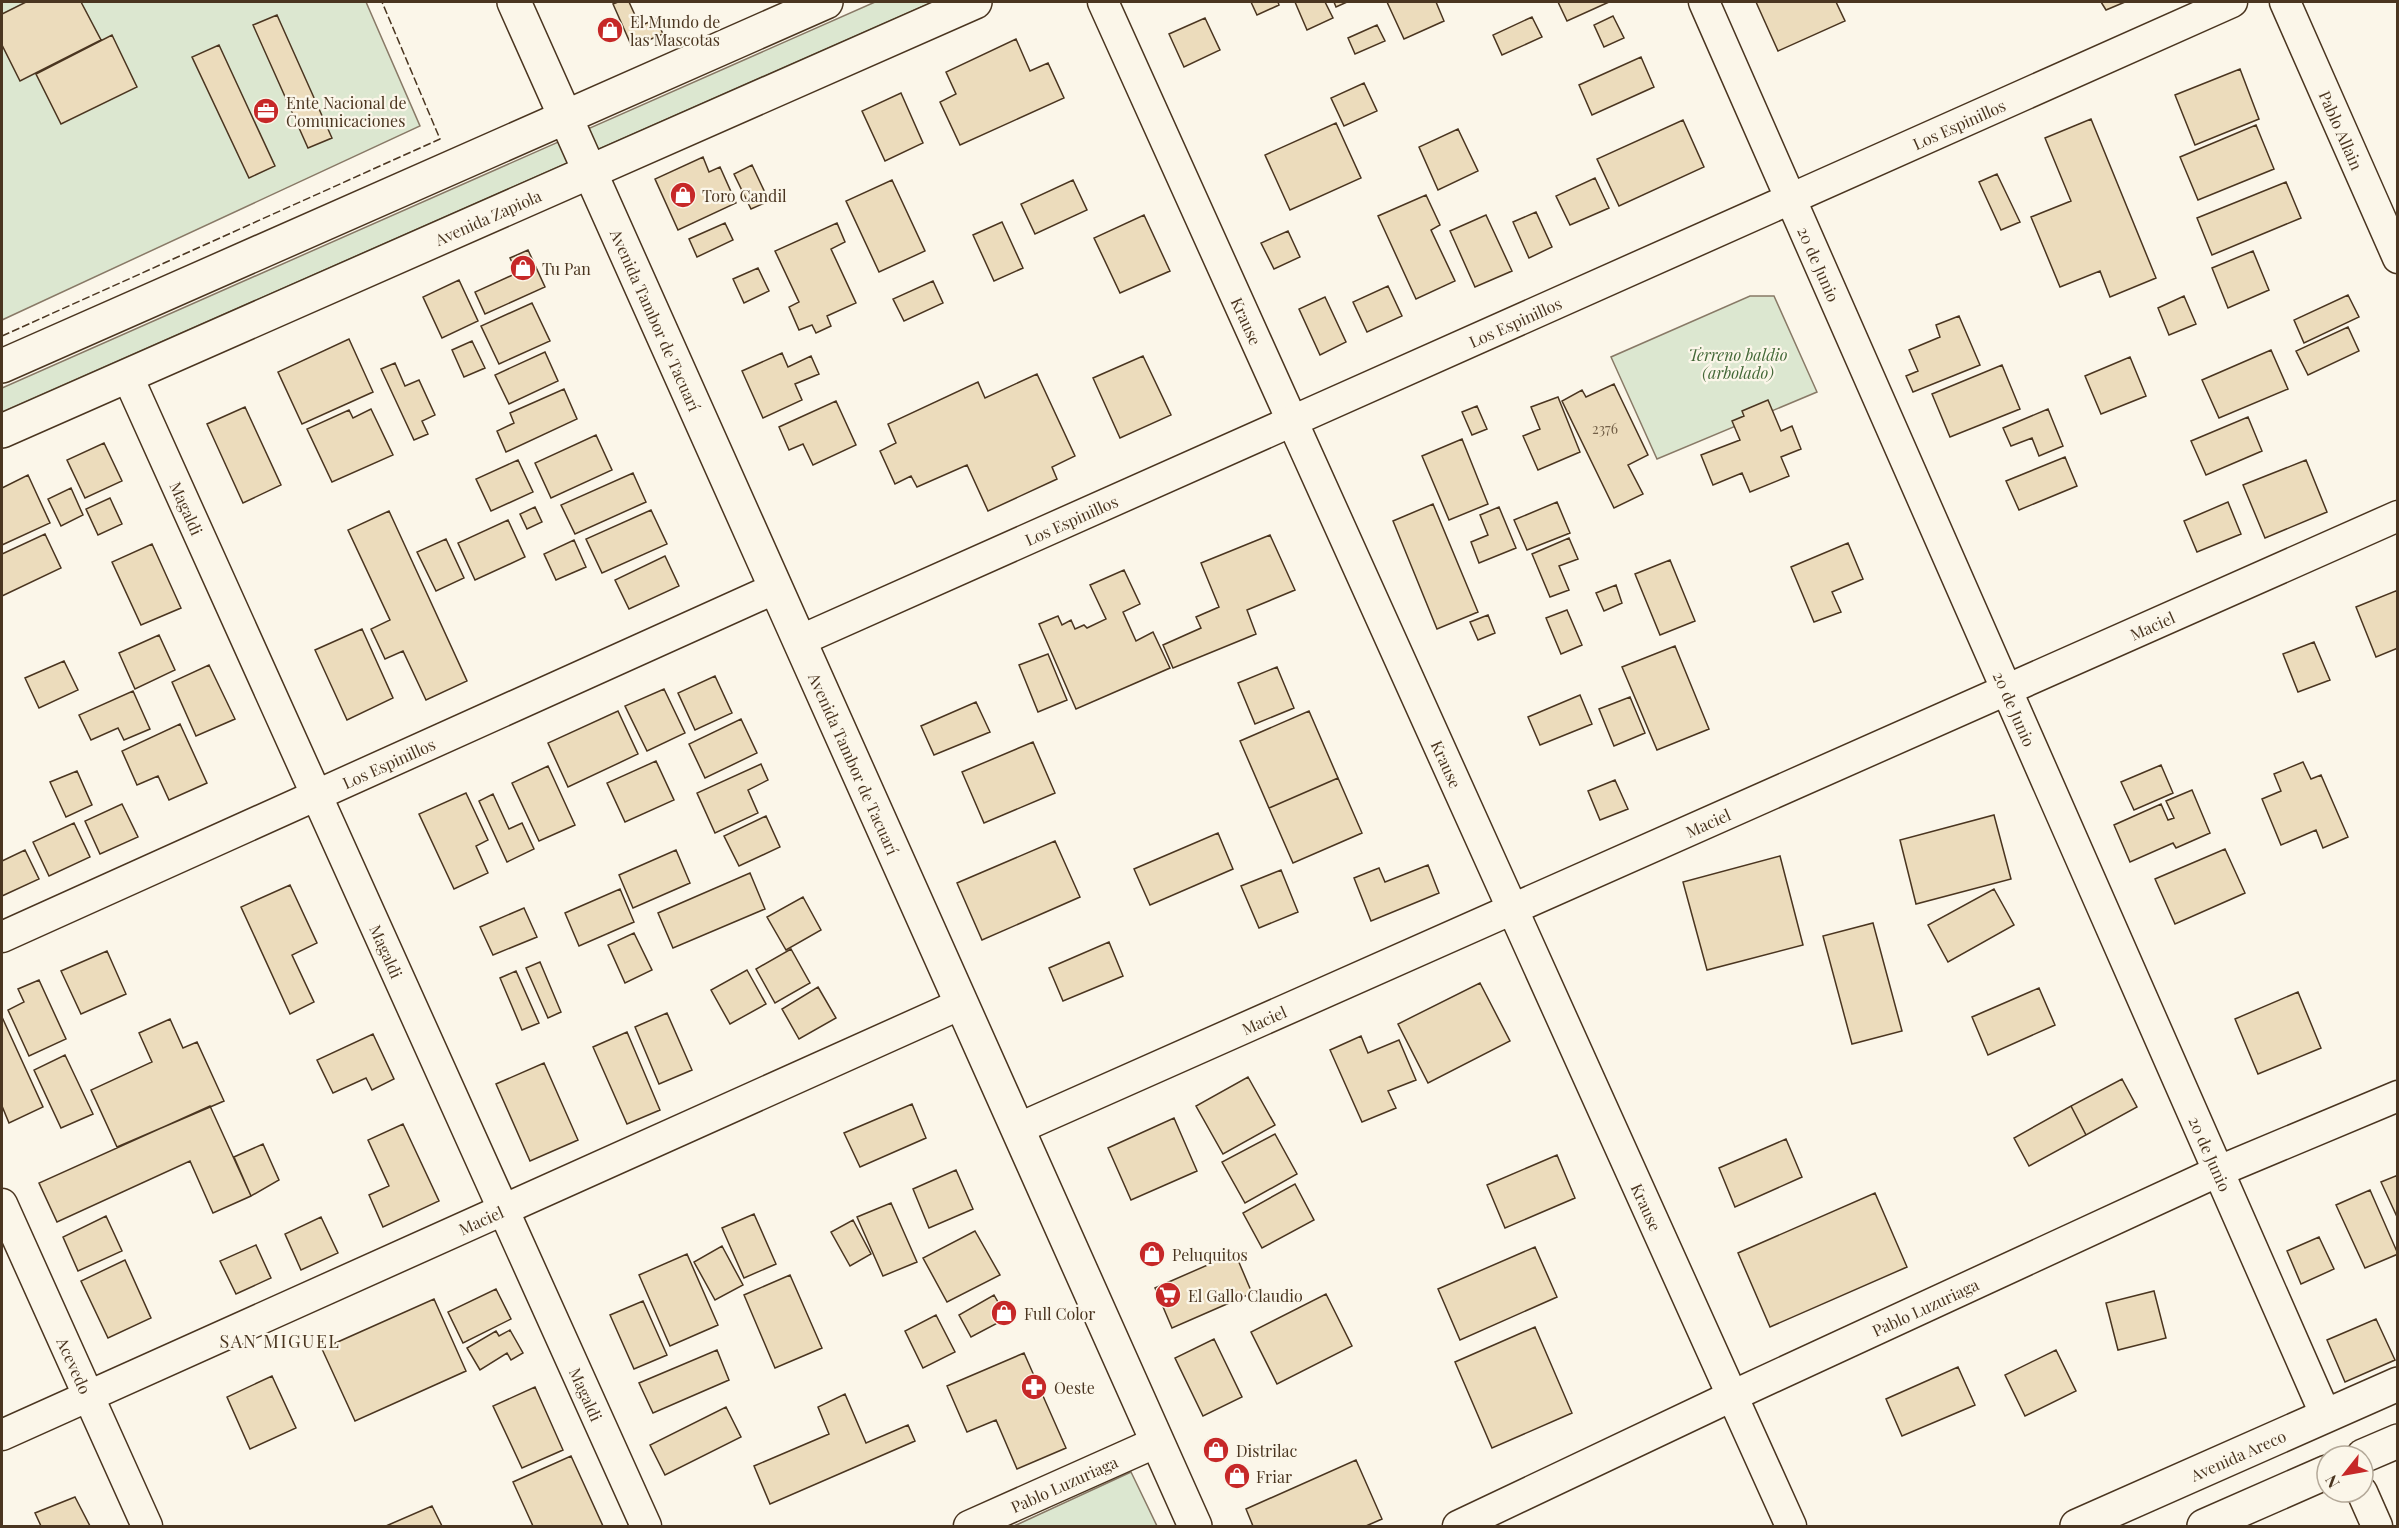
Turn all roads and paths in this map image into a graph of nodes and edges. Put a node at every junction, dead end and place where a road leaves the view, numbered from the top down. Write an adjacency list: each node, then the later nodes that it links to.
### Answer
1 (514, 2): 8 (main road, Avenida Tambor de Tacuarí)
2 (826, 2): 8 (main road)
3 (975, 2): 9 (main road, Avenida Zapiola)
4 (1103, 2): 14 (street, Krause)
5 (1704, 2): 10 (street, 20 de Junio)
6 (2232, 2): 10 (street, Los Espinillos)
7 (2284, 2): 11 (street, Pablo Allain)
8 (566, 116): 9 (main road, Avenida Tambor de Tacuarí); 12 (main road)
9 (589, 170): 13 (main road, Avenida Zapiola); 17 (main road, Avenida Tambor de Tacuarí)
10 (1791, 198): 14 (street, Los Espinillos); 19 (street, 20 de Junio)
11 (2397, 258)
12 (2, 366)
13 (127, 375): 15 (main road, Avenida Zapiola); 20 (street, Magaldi)
14 (1292, 421): 18 (street, Los Espinillos); 21 (street, Krause)
15 (2, 431)
16 (2397, 516): 19 (street, Maciel)
17 (776, 588): 18 (main road, Avenida Tambor de Tacuarí); 20 (street, Los Espinillos)
18 (799, 641): 23 (main road, Avenida Tambor de Tacuarí)
19 (2007, 690): 21 (street, Maciel); 26 (street, 20 de Junio)
20 (316, 795): 22 (street, Los Espinillos); 28 (street, Magaldi)
21 (1512, 909): 25 (street, Maciel); 31 (street, Krause)
22 (2, 937)
23 (961, 1004): 25 (main road, Avenida Tambor de Tacuarí); 28 (street, Maciel)
24 (2397, 1096): 26 (street, Pablo Luzuriaga)
25 (1017, 1129): 35 (main road, Avenida Tambor de Tacuarí)
26 (2219, 1171): 31 (street, Pablo Luzuriaga); 32 (street, 20 de Junio)
27 (2, 1204): 30 (street, Acevedo)
28 (503, 1209): 30 (street, Maciel); 40 (street, Magaldi)
29 (2397, 1384): 32 (main road, Avenida Areco)
30 (88, 1396): 33 (street, Maciel); 39 (street, Acevedo)
31 (1732, 1396): 43 (street, Pablo Luzuriaga); 44 (street, Krause)
32 (2326, 1416): 45 (main road, Avenida Areco)
33 (2, 1435)
34 (2397, 1441): 36 (main road)
35 (1157, 1442): 41 (street, Pablo Luzuriaga); 42 (main road, Avenida Tambor de Tacuarí)
36 (2375, 1451)
37 (2315, 1477): 46 (main road)
38 (2367, 1504): 47 (street)
39 (147, 1527)
40 (646, 1527)
41 (969, 1527)
42 (1195, 1527)
43 (1458, 1527)
44 (1791, 1527)
45 (2077, 1527)
46 (2204, 1527)
47 (2377, 1527)

